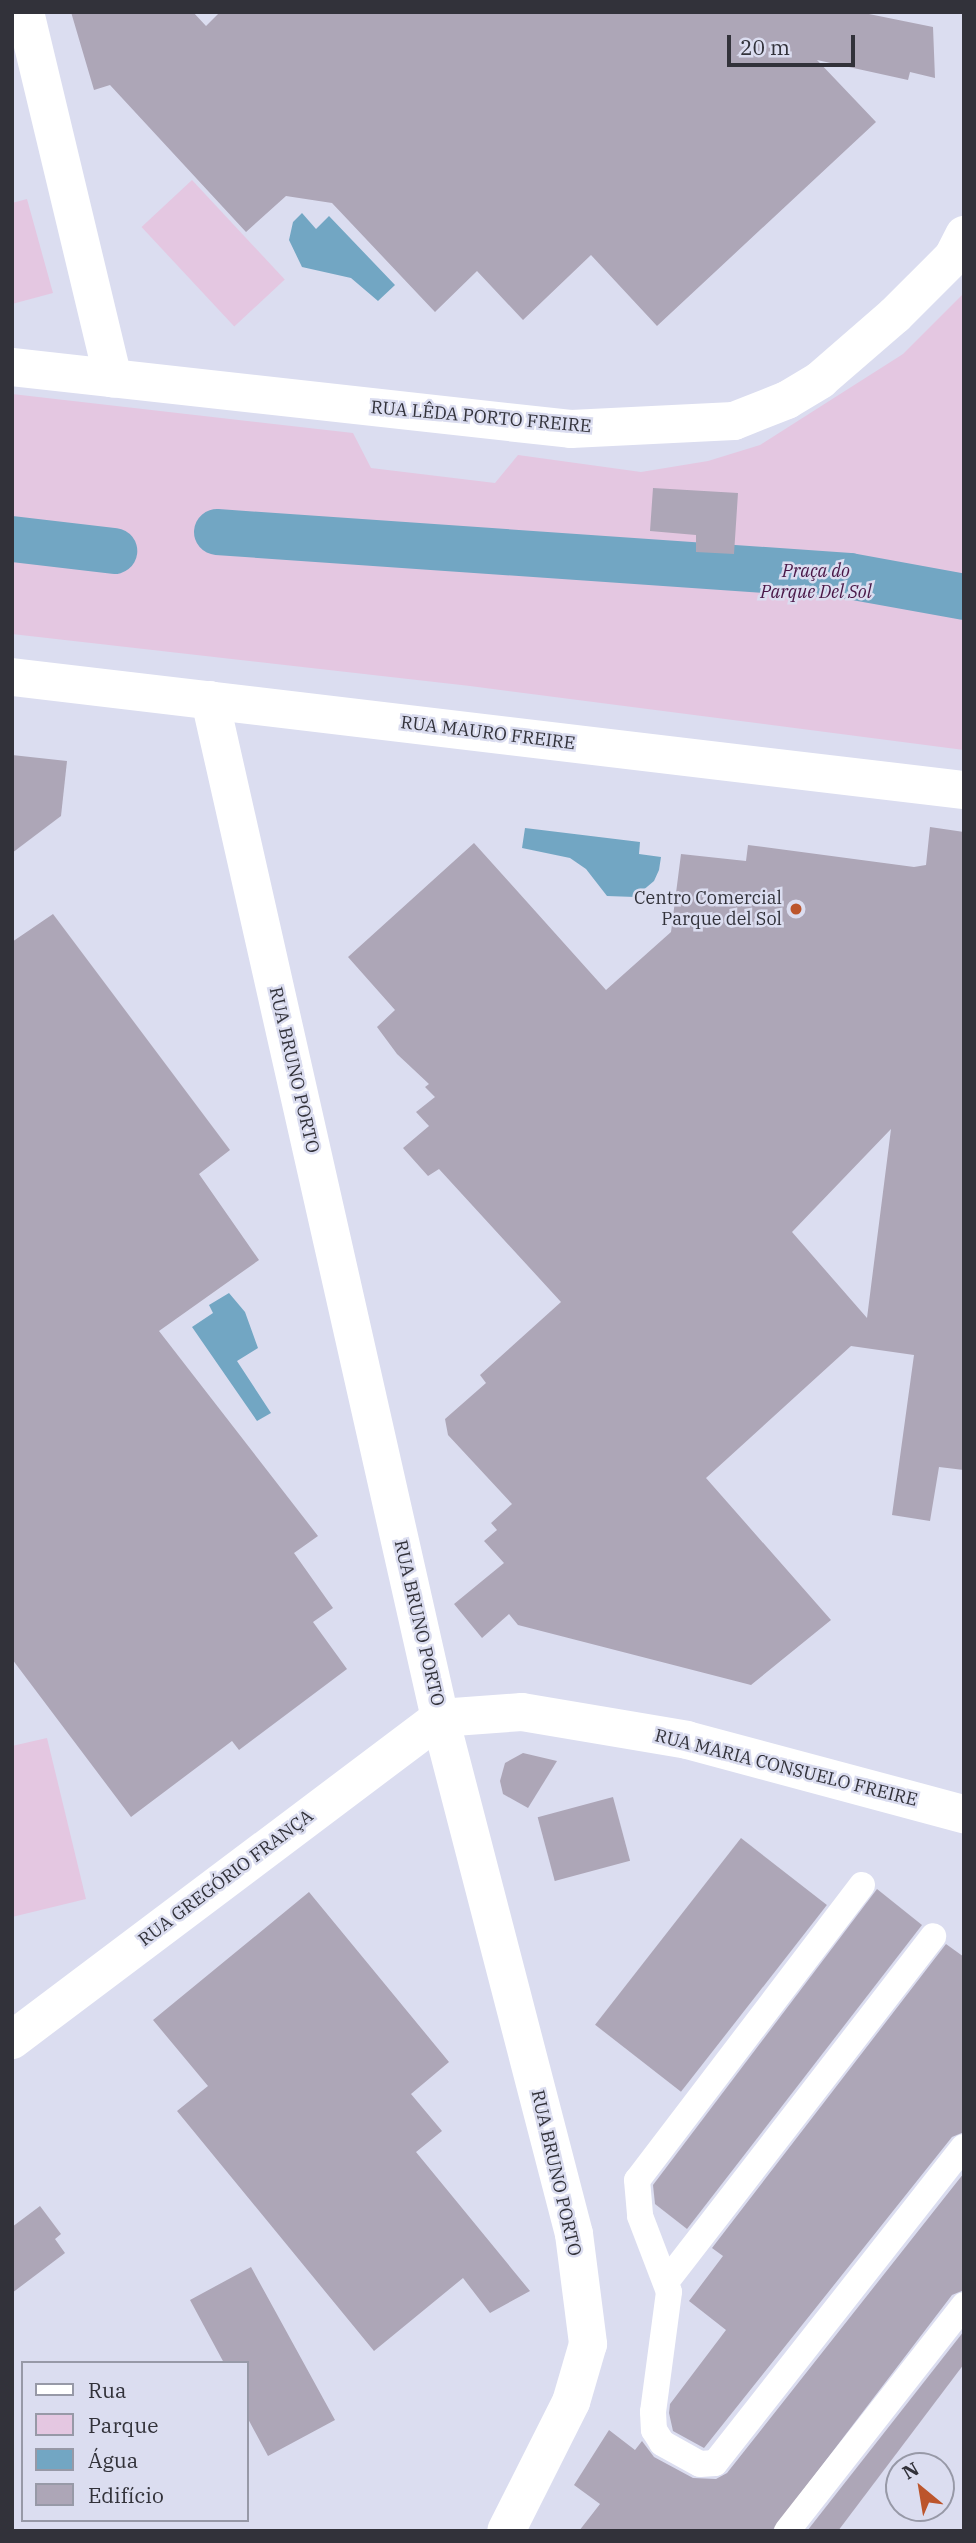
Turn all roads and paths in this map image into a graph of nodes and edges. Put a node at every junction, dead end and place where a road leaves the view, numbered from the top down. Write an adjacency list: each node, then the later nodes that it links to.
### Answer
1 (25, 12): 4 (street)
2 (964, 235): 4 (street, RUA LÊDA PORTO FREIRE)
3 (12, 367): 4 (street, RUA LÊDA PORTO FREIRE)
4 (113, 379)
5 (12, 677): 6 (street, RUA MAURO FREIRE)
6 (210, 700): 7 (street, RUA MAURO FREIRE); 8 (street, RUA BRUNO PORTO)
7 (964, 790)
8 (440, 1718): 9 (street, RUA MARIA CONSUELO FREIRE); 12 (street, RUA GREGÓRIO FRANÇA); 16 (street, RUA BRUNO PORTO)
9 (964, 1814)
10 (862, 1885): 14 (lane)
11 (933, 1936): 14 (lane)
12 (12, 2040)
13 (964, 2147): 14 (lane)
14 (666, 2282)
15 (964, 2305): 17 (lane)
16 (506, 2531)
17 (787, 2531)

